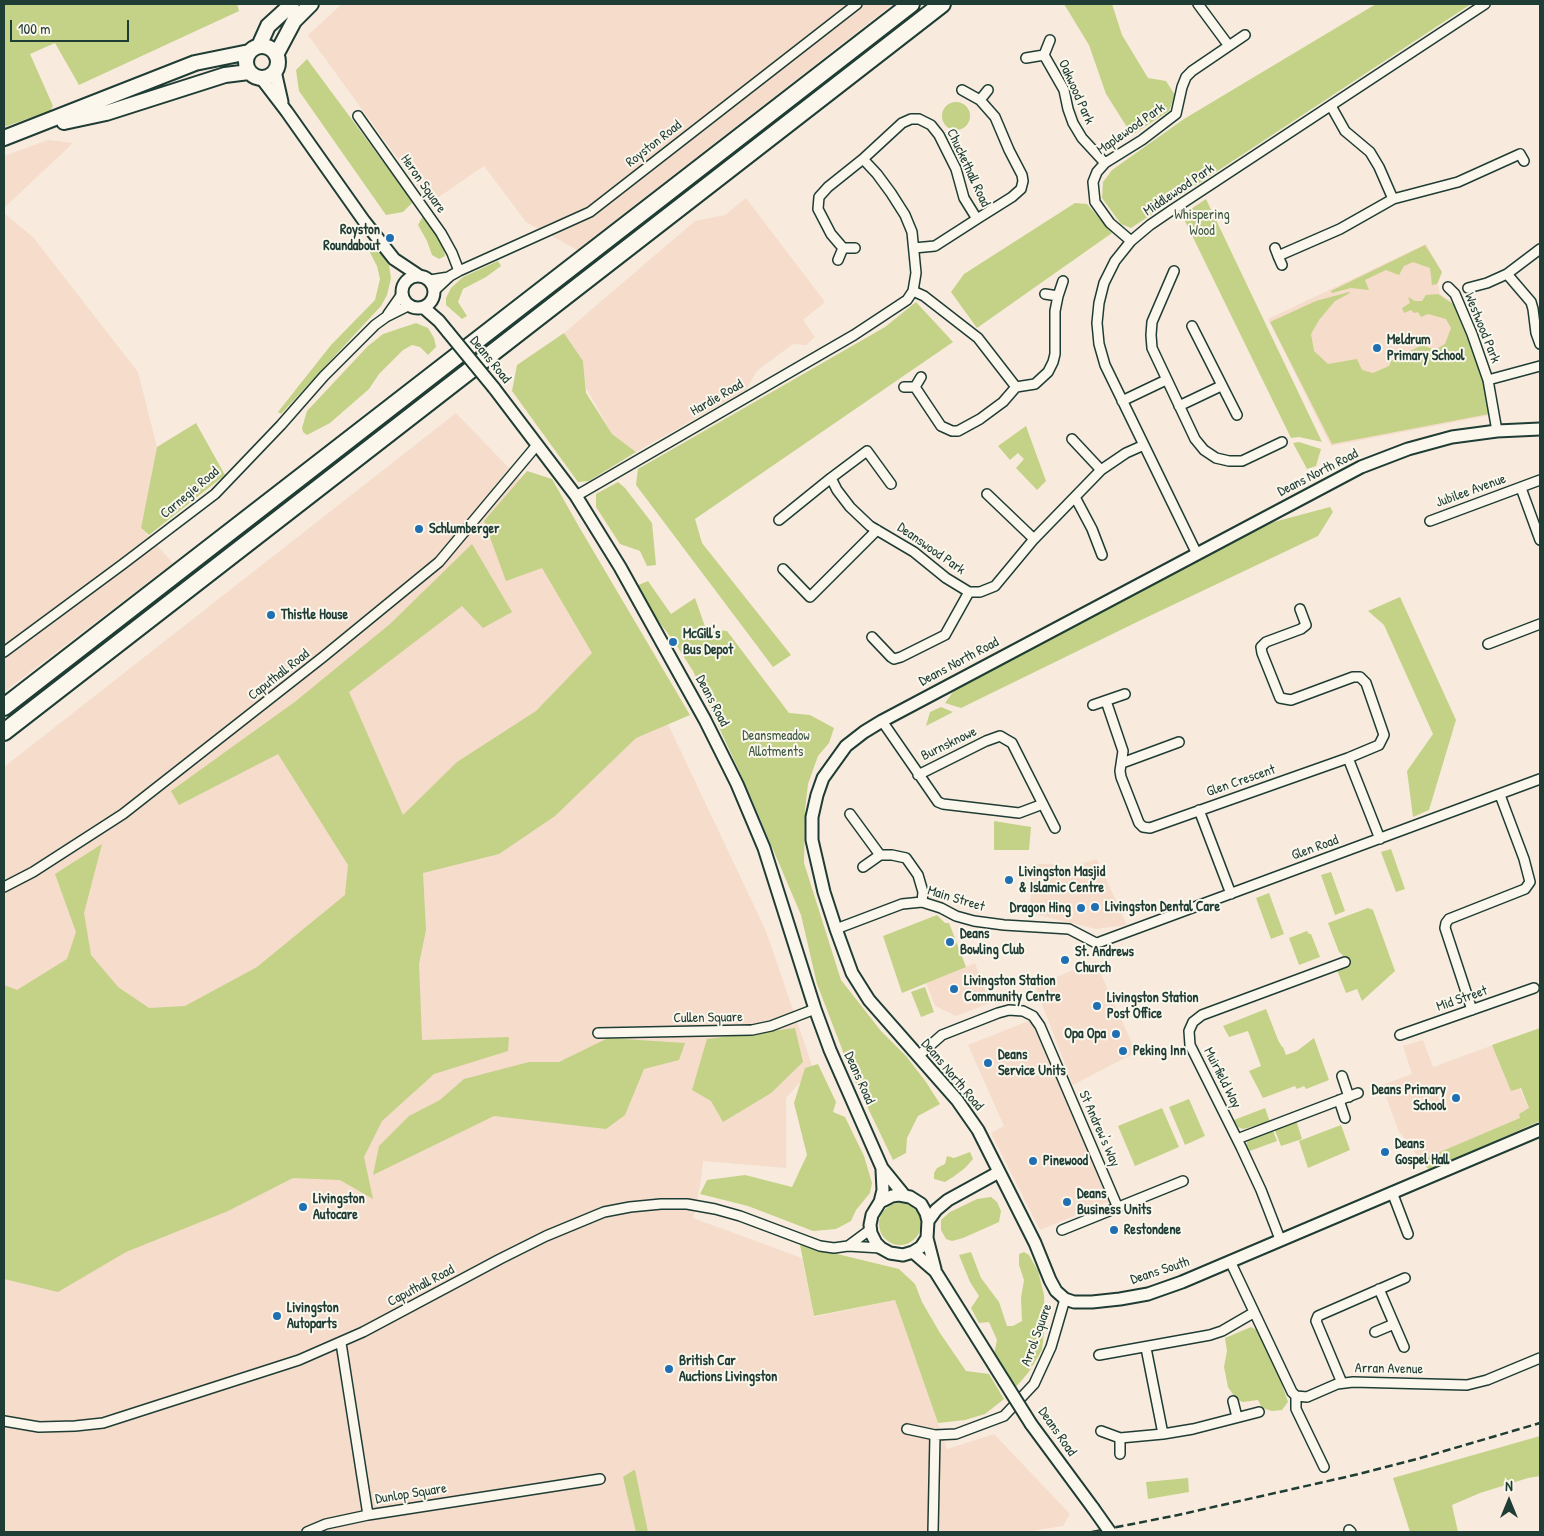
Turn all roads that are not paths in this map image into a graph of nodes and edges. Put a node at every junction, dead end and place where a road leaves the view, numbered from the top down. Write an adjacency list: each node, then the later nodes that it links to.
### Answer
1 (292, 4): 11 (main road)
2 (311, 4): 12 (main road)
3 (857, 4): 39 (street, Royston Road)
4 (911, 4): 98 (highway)
5 (942, 4): 100 (highway)
6 (1198, 4): 10 (street)
7 (1486, 4): 21 (street, Middlewood Park)
8 (1245, 35): 10 (street, Maplewood Park)
9 (1050, 40): 13 (street, Oakwood Park)
10 (1229, 46): 27 (street, Maplewood Park)
11 (254, 49): 12 (main road); 16 (main road); 23 (main road)
12 (276, 55): 15 (main road)
13 (1044, 55): 14 (street, Oakwood Park); 27 (street, Oakwood Park)
14 (1026, 58)
15 (275, 72): 16 (main road); 20 (street)
16 (255, 75): 20 (street); 23 (main road)
17 (962, 90): 19 (street, Chuckethall Road)
18 (988, 90): 19 (street)
19 (980, 100): 29 (street, Chuckethall Road)
20 (283, 106): 35 (street)
21 (1331, 106): 28 (street); 30 (street, Middlewood Park)
22 (358, 116): 39 (street, Heron Square)
23 (22, 131): 24 (main road)
24 (4, 138)
25 (1520, 154): 28 (street)
26 (863, 159): 29 (street, Chuckethall Road); 31 (street, Chuckethall Road); 33 (street)
27 (1104, 163): 30 (street, Maplewood Park)
28 (1393, 199): 37 (street)
29 (977, 219): 33 (street, Chuckethall Road)
30 (1131, 241): 64 (street, Middlewood Park)
31 (843, 248): 32 (street); 36 (street)
32 (855, 248)
33 (914, 248): 48 (street)
34 (1540, 249): 40 (street, Westwood Park)
35 (394, 259): 41 (street); 47 (street)
36 (838, 260)
37 (1282, 265)
38 (1174, 271): 58 (street)
39 (459, 272): 42 (street, Royston Road)
40 (1507, 274): 46 (street, Westwood Park); 55 (street)
41 (418, 276): 43 (street); 47 (street)
42 (450, 276): 43 (street, Royston Road); 51 (street, Royston Road)
43 (430, 280): 51 (street)
44 (1063, 281): 50 (street)
45 (1448, 287): 59 (street, Westwood Park)
46 (1468, 288)
47 (403, 289): 52 (street); 53 (street, Carnegie Road)
48 (913, 291): 63 (street); 79 (street, Hardie Road)
49 (1045, 294): 50 (street)
50 (1058, 296): 63 (street)
51 (430, 300): 52 (street); 71 (street, Deans Road, bridge)
52 (410, 305): 53 (street, Carnegie Road)
53 (386, 316): 94 (street, Carnegie Road)
54 (1192, 326): 60 (street)
55 (1540, 344)
56 (1540, 366): 59 (street, Westwood Park)
57 (921, 377): 62 (street)
58 (1166, 380): 64 (street); 65 (street)
59 (1488, 380): 68 (street, Westwood Park)
60 (1222, 386): 65 (street); 66 (street)
61 (904, 387): 62 (street)
62 (915, 387): 63 (street)
63 (1016, 387)
64 (1122, 401): 72 (street, Middlewood Park)
65 (1179, 406): 70 (street)
66 (1237, 415)
67 (1540, 428): 68 (street, Deans North Road)
68 (1498, 430): 86 (street, Deans North Road)
69 (1072, 439): 73 (street)
70 (1282, 442)
71 (537, 445): 79 (street, Deans Road); 114 (street, Caputhall Road)
72 (1144, 445): 73 (street, Deanswood Park); 86 (street, Middlewood Park)
73 (1101, 470): 80 (street, Deanswood Park)
74 (831, 478): 76 (street); 81 (street); 83 (street, Deanswood Park)
75 (1540, 480): 77 (street, Jubilee Avenue)
76 (891, 484)
77 (1521, 488): 82 (street, Jubilee Avenue); 85 (street, Jubilee Avenue)
78 (987, 494): 84 (street)
79 (576, 496): 121 (street, Deans Road)
80 (1074, 497): 84 (street, Deanswood Park); 87 (street)
81 (779, 520)
82 (1430, 521)
83 (877, 530): 88 (street, Deanswood Park); 89 (street, Deanswood Park)
84 (1034, 540): 89 (street, Deanswood Park)
85 (1540, 540)
86 (1197, 554): 99 (street, Deans North Road)
87 (1102, 555)
88 (783, 569)
89 (969, 592): 92 (street, Deanswood Park)
90 (1300, 609): 102 (street, Glen Crescent)
91 (1540, 624): 93 (street)
92 (872, 637)
93 (1488, 644)
94 (7, 649)
95 (1125, 694): 96 (street)
96 (1106, 701): 97 (street); 103 (street)
97 (1093, 705)
98 (4, 707)
99 (882, 720): 104 (street, Burnsknowe); 117 (street, Deans North Road)
100 (4, 732)
101 (1179, 742): 103 (street)
102 (1348, 758): 108 (street, Glen Crescent); 111 (street)
103 (1122, 763): 108 (street)
104 (918, 775): 107 (street, Burnsknowe); 107 (street, Burnsknowe)
105 (1540, 779): 106 (street, Glen Road)
106 (1500, 795): 111 (street, Glen Road); 122 (street)
107 (1043, 804): 110 (street, Burnsknowe)
108 (1200, 810): 115 (street, Glen Crescent)
109 (850, 814): 112 (street)
110 (1056, 828)
111 (1380, 839): 115 (street, Glen Road)
112 (880, 855): 113 (street); 116 (street)
113 (863, 867)
114 (4, 887)
115 (1231, 894): 118 (street, Glen Road)
116 (922, 902): 117 (street, Main Street); 118 (street, Main Street)
117 (836, 930): 125 (street, Deans North Road)
118 (1100, 942)
119 (1345, 962): 130 (street, Muirfield Way)
120 (1534, 988): 122 (street, Mid Street)
121 (815, 1009): 123 (street, Cullen Square); 131 (street, Deans Road)
122 (1472, 1010): 124 (street, Mid Street)
123 (598, 1034)
124 (1400, 1035)
125 (918, 1056): 132 (street, Deans North Road); 139 (street, St Andrew's Way)
126 (1342, 1076): 127 (street)
127 (1339, 1100): 128 (street); 130 (street)
128 (1345, 1118)
129 (1540, 1130): 134 (street, Deans South)
130 (1237, 1139): 145 (street, Muirfield Way)
131 (882, 1168): 135 (street, Deans Road); 137 (street, Deans Road)
132 (999, 1172): 136 (street); 153 (street)
133 (1183, 1181): 139 (street)
134 (1392, 1192): 143 (street); 145 (street, Deans South)
135 (904, 1195): 137 (street); 138 (street)
136 (948, 1200): 138 (street); 140 (street)
137 (880, 1202): 141 (street)
138 (921, 1204): 140 (street)
139 (1118, 1208): 142 (street)
140 (928, 1221): 144 (street)
141 (870, 1229): 146 (street); 147 (street)
142 (1062, 1230)
143 (1408, 1234)
144 (927, 1238): 148 (street); 150 (street, Deans Road)
145 (1280, 1240): 149 (street, Deans South)
146 (848, 1246): 147 (street, Caputhall Road); 157 (street, Caputhall Road)
147 (881, 1248): 148 (street)
148 (913, 1252): 150 (street, Deans Road)
149 (1230, 1261): 153 (street, Deans South); 154 (street)
150 (936, 1271): 179 (street, Deans Road, bridge)
151 (1405, 1278): 152 (street)
152 (1379, 1289): 155 (street); 162 (street)
153 (1064, 1299): 171 (street, Arrol Square)
154 (1253, 1313): 159 (street); 163 (street)
155 (1394, 1324): 156 (street); 158 (street)
156 (1375, 1332)
157 (341, 1343): 167 (street, Caputhall Road); 176 (street, Dunlop Square)
158 (1404, 1347)
159 (1146, 1348): 160 (street); 170 (street)
160 (1099, 1355)
161 (1540, 1358): 162 (street, Arran Avenue)
162 (1342, 1383): 163 (street, Arran Avenue)
163 (1296, 1396): 174 (street)
164 (1233, 1401): 166 (street)
165 (1260, 1412): 166 (street)
166 (1237, 1417): 170 (street)
167 (4, 1421)
168 (906, 1429): 171 (street, Arrol Square)
169 (1101, 1431): 172 (street)
170 (1163, 1434): 172 (street)
171 (936, 1435): 178 (street)
172 (1120, 1438): 173 (street)
173 (1120, 1454)
174 (1324, 1467)
175 (600, 1479): 176 (street, Dunlop Square)
176 (368, 1515): 177 (street)
177 (307, 1532)
178 (933, 1532)
179 (1110, 1532)

